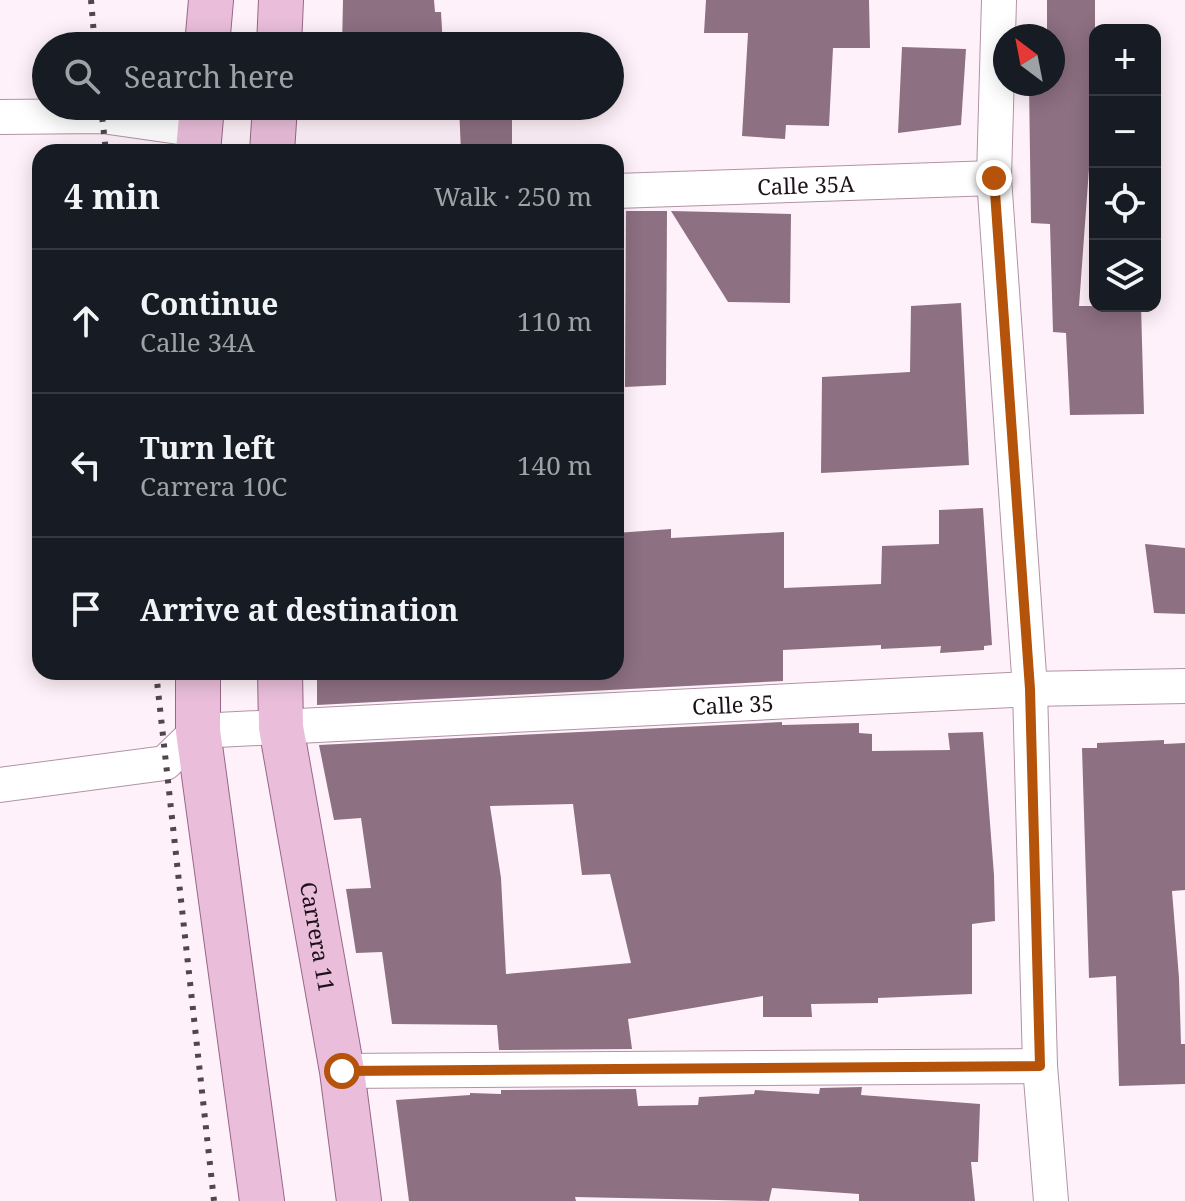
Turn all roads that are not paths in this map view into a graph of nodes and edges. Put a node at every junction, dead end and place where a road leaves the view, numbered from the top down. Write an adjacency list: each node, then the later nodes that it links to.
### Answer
1 (211, 0): 4 (main road)
2 (281, 0): 5 (main road)
3 (999, 0): 12 (street)
4 (208, 32)
5 (280, 32)
6 (0, 117): 7 (street)
7 (32, 117)
8 (132, 120): 10 (street)
9 (274, 120): 11 (main road)
10 (200, 129)
11 (273, 144)
12 (994, 178): 13 (street, Calle 35A); 17 (street)
13 (624, 191)
14 (198, 680): 19 (main road)
15 (280, 680): 18 (main road, Carrera 11)
16 (1185, 686): 17 (street, Calle 35)
17 (1030, 689): 18 (street, Calle 35); 21 (street)
18 (281, 727): 19 (street, Calle 35); 22 (main road, Carrera 11)
19 (198, 731): 20 (street); 23 (main road)
20 (0, 785)
21 (1040, 1066): 22 (street); 25 (street)
22 (342, 1071): 24 (main road, Carrera 11)
23 (262, 1201)
24 (359, 1201)
25 (1051, 1201)

